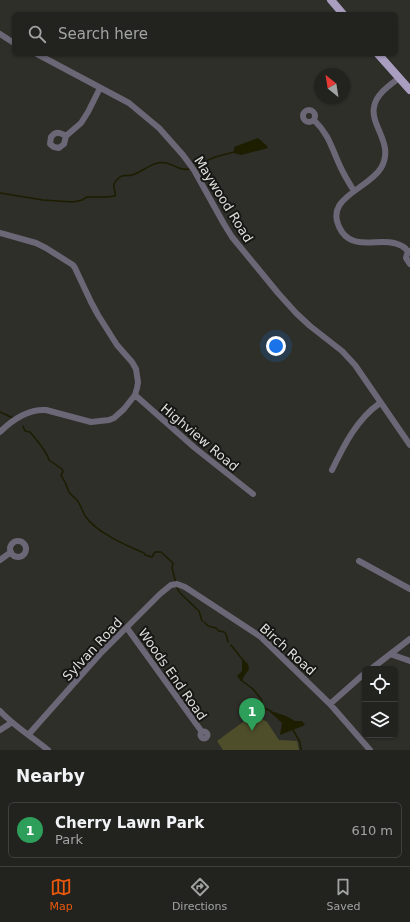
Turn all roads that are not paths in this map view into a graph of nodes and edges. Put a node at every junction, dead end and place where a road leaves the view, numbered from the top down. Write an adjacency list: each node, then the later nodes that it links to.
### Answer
1 (330, 0): 2 (main road)
2 (341, 12)
3 (0, 34): 4 (street)
4 (12, 42)
5 (41, 56): 8 (street, Maywood Road)
6 (380, 56): 7 (main road)
7 (399, 78): 9 (main road); 12 (street)
8 (100, 88): 11 (street); 17 (street, Maywood Road)
9 (410, 90)
10 (314, 120): 12 (street)
11 (66, 136)
12 (354, 191): 14 (street)
13 (0, 233): 16 (street)
14 (409, 252): 15 (street)
15 (410, 264)
16 (134, 395): 18 (street); 21 (street, Highview Road)
17 (380, 403): 19 (street, Maywood Road); 20 (street)
18 (0, 432)
19 (410, 445)
20 (332, 470)
21 (253, 494)
22 (11, 552): 23 (street)
23 (0, 560)
24 (359, 561): 26 (street)
25 (176, 584): 27 (street, Sylvan Road); 33 (street, Birch Road)
26 (410, 590)
27 (127, 628): 37 (street, Woods End Road); 38 (street, Sylvan Road)
28 (410, 638): 29 (street)
29 (390, 654): 30 (street); 31 (street)
30 (410, 661)
31 (375, 666)
32 (362, 677): 33 (street)
33 (330, 704): 40 (street, Birch Road)
34 (0, 711): 35 (street)
35 (12, 723): 36 (street); 38 (street)
36 (0, 730)
37 (202, 732)
38 (29, 734): 39 (street)
39 (48, 750)
40 (370, 750)

